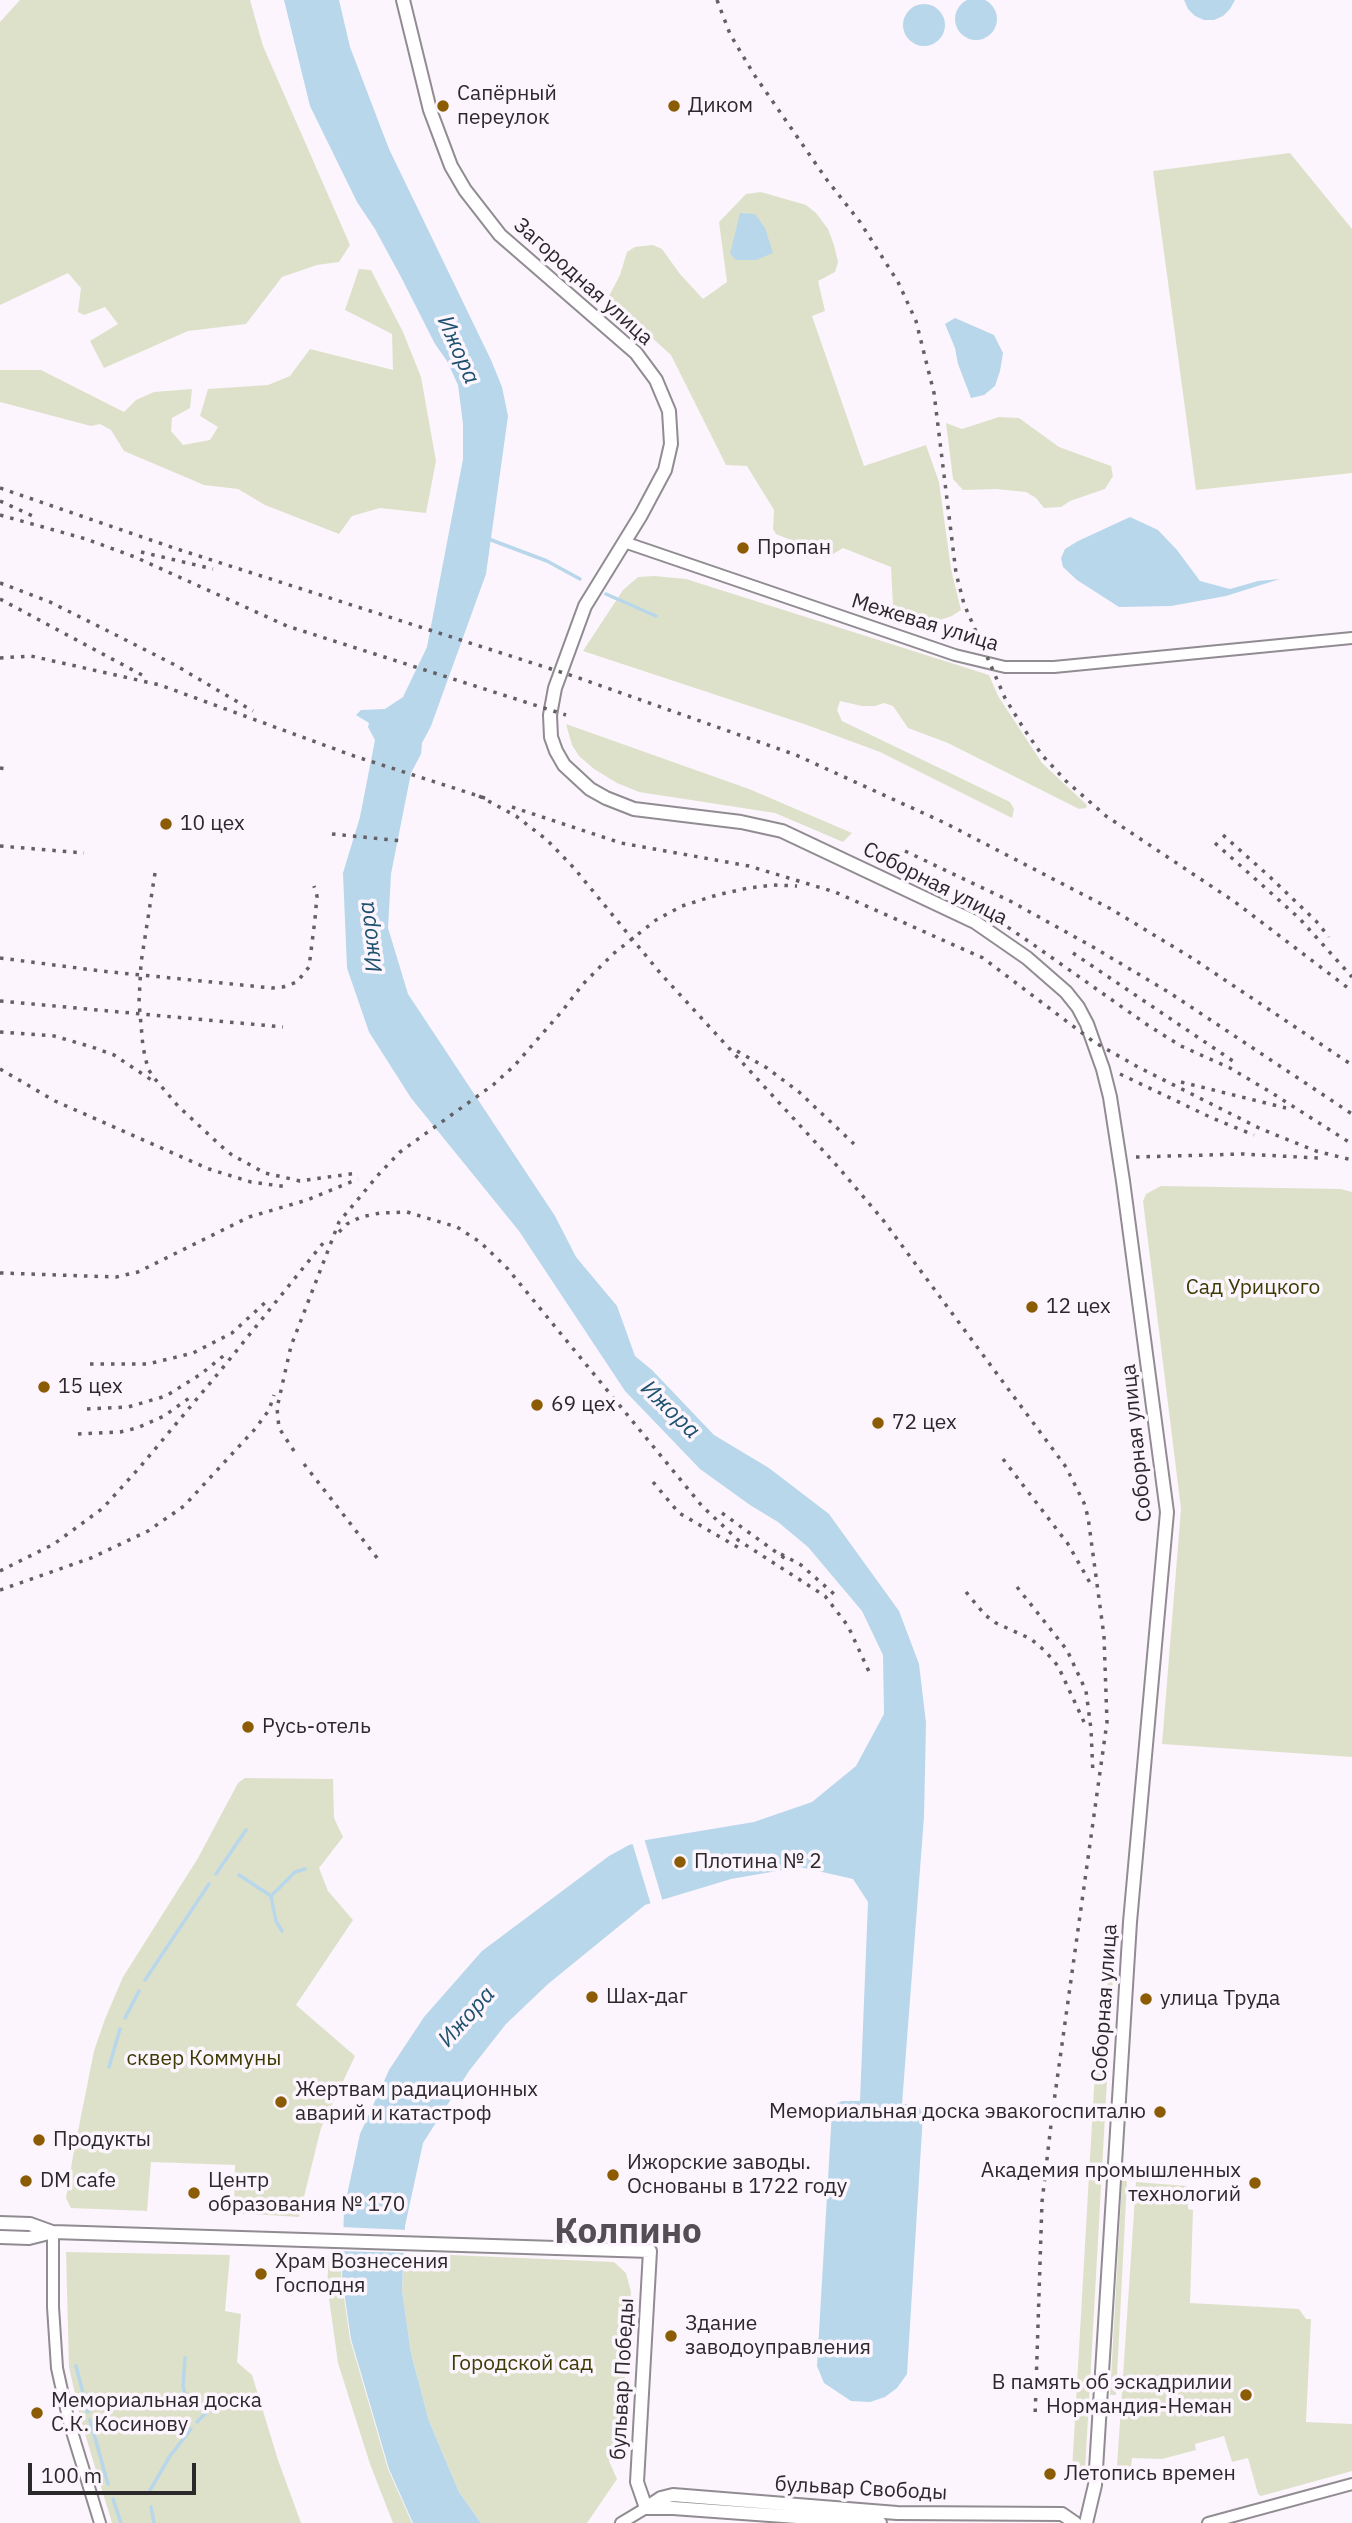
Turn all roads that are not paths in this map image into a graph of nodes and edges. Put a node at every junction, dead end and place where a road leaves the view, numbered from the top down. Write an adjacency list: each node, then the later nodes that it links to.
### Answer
1 (403, 0): 2 (main road, Загородная улица)
2 (624, 542): 3 (street, Межевая улица); 4 (main road, Загородная улица)
3 (1352, 638)
4 (551, 705): 14 (main road, Соборная улица)
5 (0, 2223): 6 (main road)
6 (53, 2232): 7 (main road); 9 (main road, бульвар Победы); 10 (street)
7 (0, 2237)
8 (1352, 2484): 15 (street)
9 (646, 2508): 11 (street, бульвар Свободы); 12 (main road, бульвар Свободы); 13 (main road, бульвар Свободы)
10 (100, 2523)
11 (621, 2523)
12 (880, 2523)
13 (1075, 2523)
14 (1086, 2523)
15 (1208, 2523)

